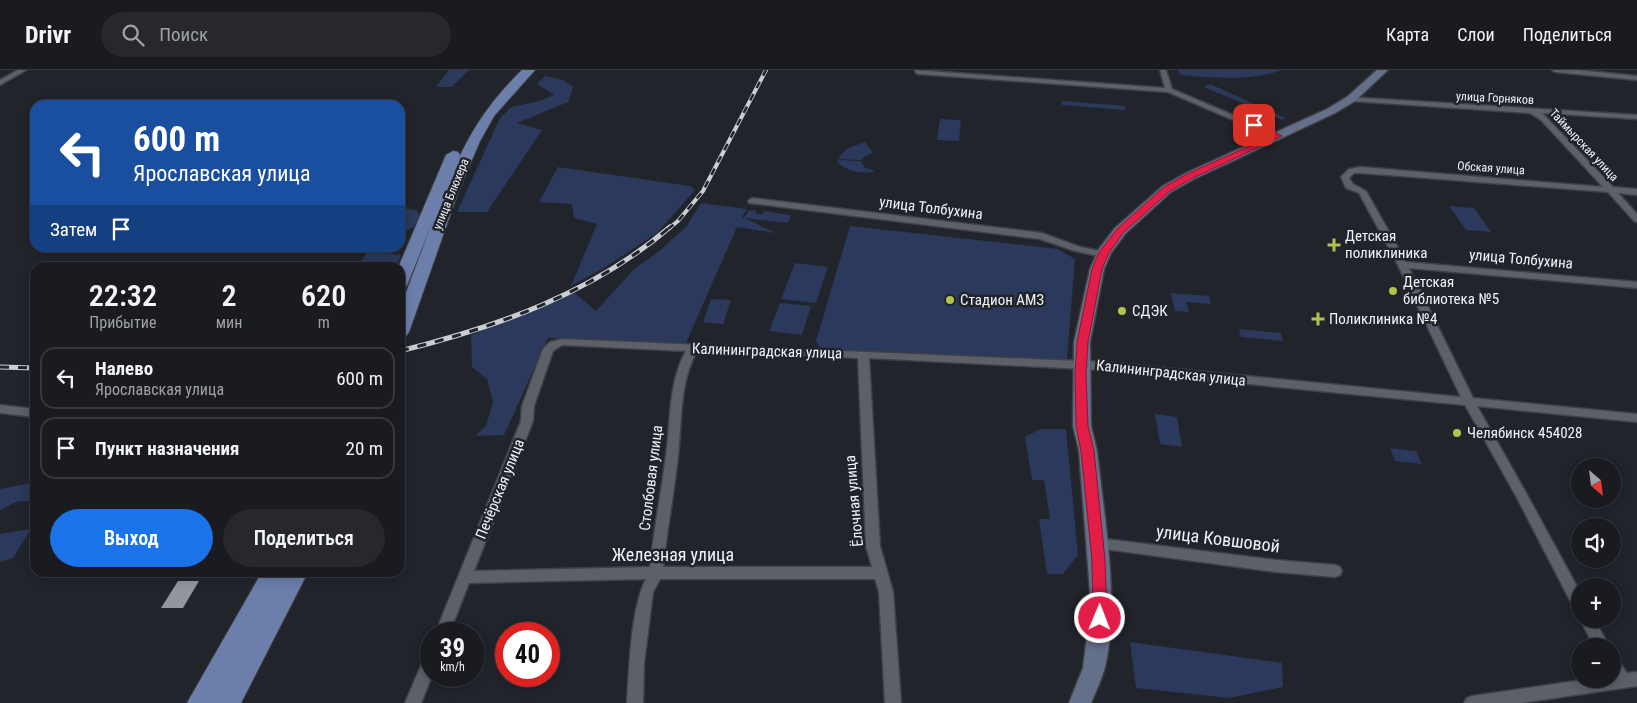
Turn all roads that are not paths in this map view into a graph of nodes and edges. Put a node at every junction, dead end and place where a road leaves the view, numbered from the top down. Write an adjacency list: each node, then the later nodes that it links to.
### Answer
1 (23, 70): 9 (street)
2 (515, 70): 21 (main road, улица Блюхера)
3 (529, 70): 23 (main road, улица Блюхера)
4 (1164, 70): 10 (street)
5 (1383, 70): 11 (street)
6 (1555, 70): 8 (street)
7 (918, 71): 10 (street)
8 (1637, 78)
9 (0, 83)
10 (1169, 90): 14 (street)
11 (1351, 100): 12 (street, улица Горняков); 14 (street)
12 (1533, 111): 13 (street, улица Горняков); 15 (street, Таймырская улица)
13 (1637, 117)
14 (1278, 136): 19 (street)
15 (1610, 190): 16 (street, Обская улица); 18 (street, Таймырская улица); 20 (street, Обская улица)
16 (1637, 192)
17 (752, 201): 19 (street, улица Толбухина)
18 (1637, 219)
19 (1103, 254): 27 (street)
20 (1403, 264): 22 (street, улица Толбухина); 28 (street)
21 (405, 271)
22 (1637, 284)
23 (405, 318)
24 (554, 344): 25 (street, Калининградская улица); 38 (street, Печёрская улица)
25 (693, 348): 26 (street, Калининградская улица); 34 (street, Столбовая улица)
26 (863, 355): 27 (street, Калининградская улица); 35 (street, Ёлочная улица)
27 (1081, 365): 28 (street, Калининградская улица); 32 (street)
28 (1468, 402): 31 (street, Калининградская улица); 39 (street)
29 (0, 409): 30 (street)
30 (30, 412)
31 (1637, 418)
32 (1097, 543): 33 (street, улица Ковшовой); 48 (street)
33 (1335, 571)
34 (656, 573): 35 (street, Железная улица); 38 (street, Железная улица); 46 (street, Столбовая улица)
35 (881, 573): 47 (street, Ёлочная улица)
36 (271, 577): 43 (main road)
37 (294, 577): 44 (main road)
38 (465, 577): 40 (street, Печёрская улица)
39 (1571, 589)
40 (447, 622)
41 (1630, 680): 49 (street)
42 (420, 686): 45 (street)
43 (200, 703)
44 (228, 703)
45 (413, 703)
46 (635, 703)
47 (893, 703)
48 (1080, 703)
49 (1472, 703)

